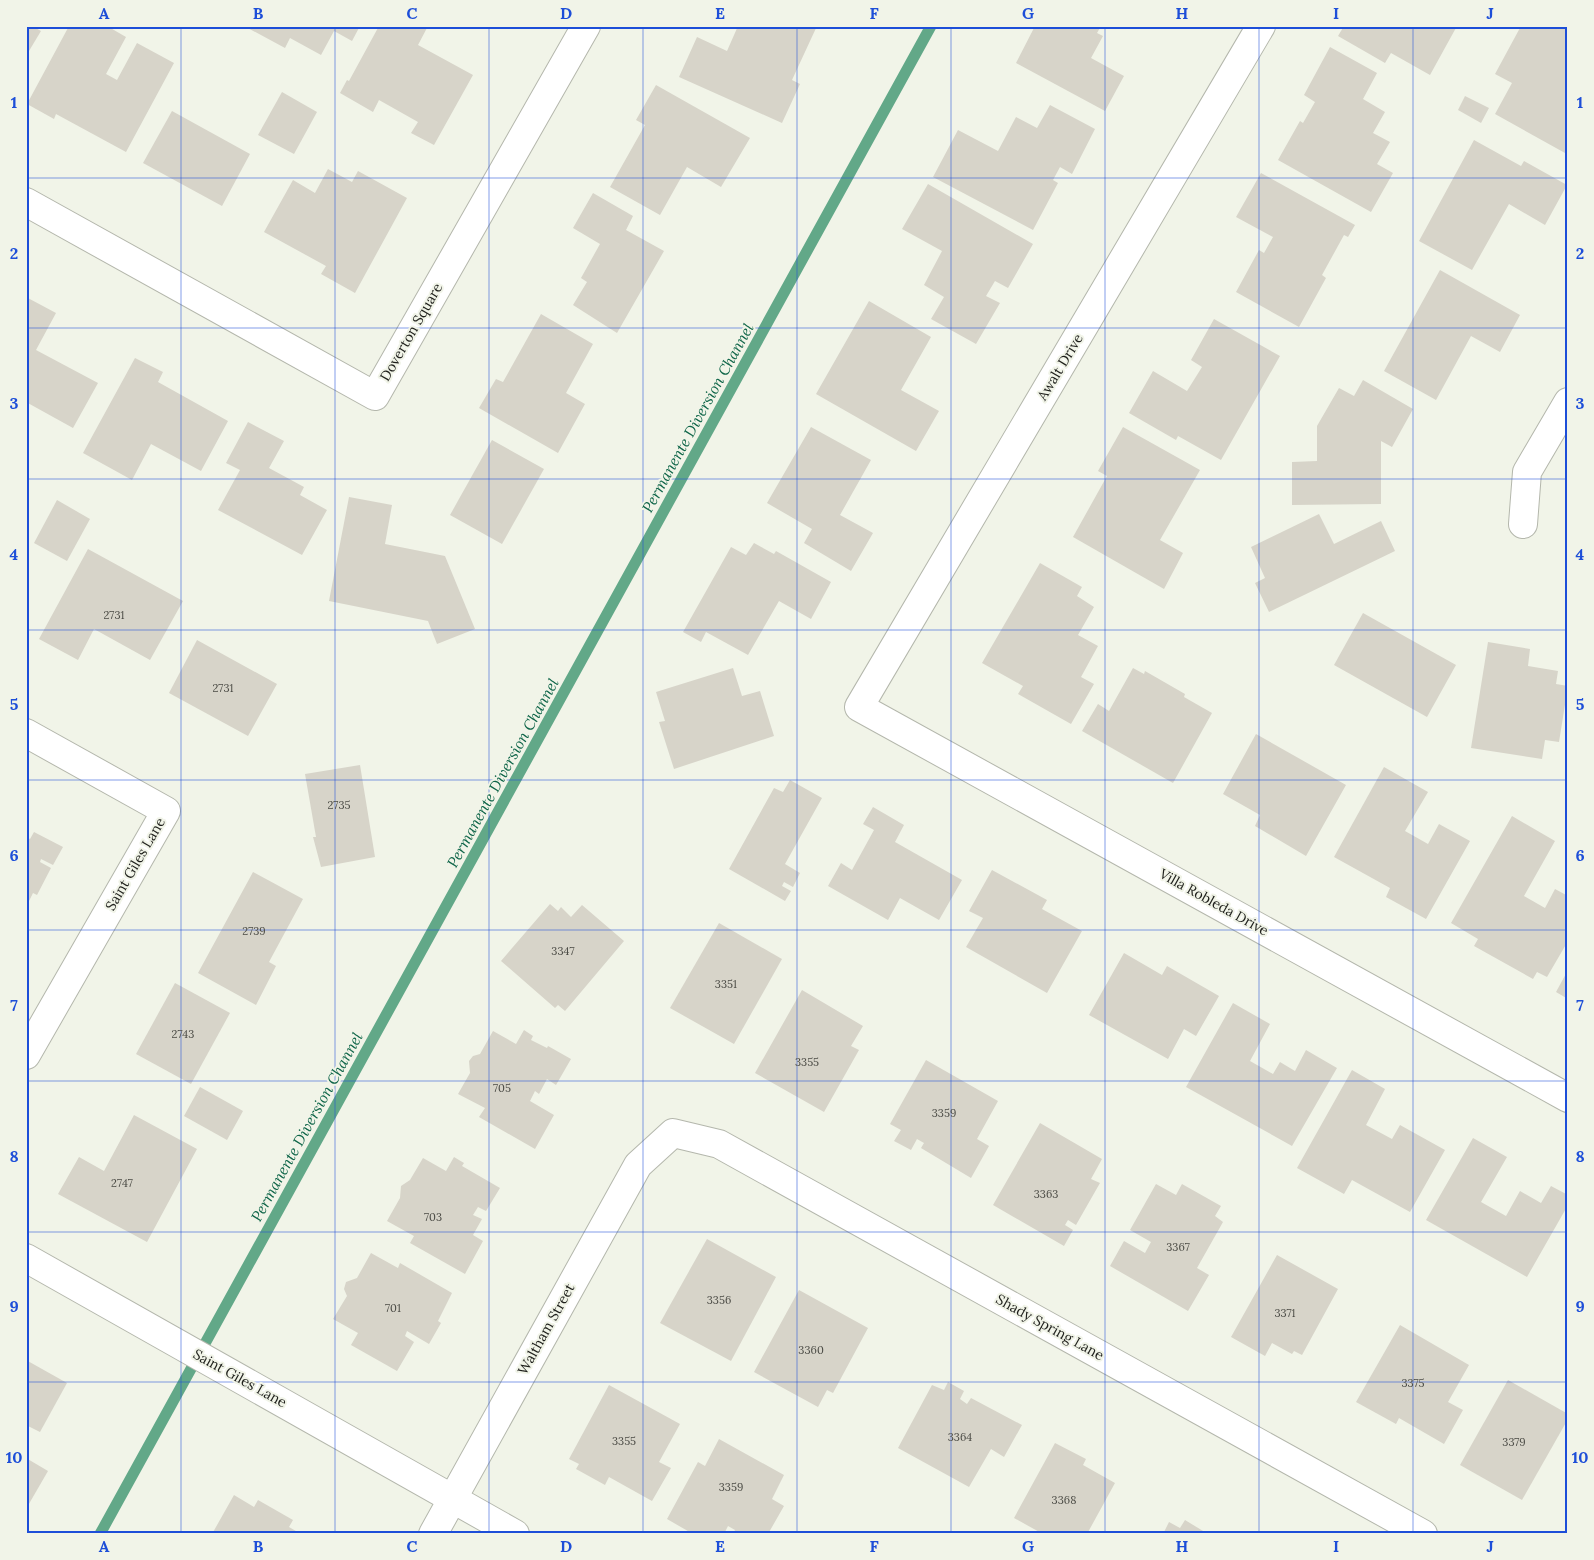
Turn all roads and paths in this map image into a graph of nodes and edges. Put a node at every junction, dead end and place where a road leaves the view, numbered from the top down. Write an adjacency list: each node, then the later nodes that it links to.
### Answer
1 (586, 26): 3 (street, Doverton Square)
2 (1261, 26): 6 (street, Awalt Drive)
3 (26, 202)
4 (1568, 402): 5 (street)
5 (1523, 524)
6 (860, 707): 9 (street, Villa Robleda Drive)
7 (26, 733): 8 (street, Saint Giles Lane)
8 (26, 1055)
9 (1568, 1098)
10 (673, 1133): 12 (street, Waltham Street); 15 (street, Shady Spring Lane)
11 (26, 1258): 12 (street, Saint Giles Lane)
12 (453, 1499): 13 (street, Waltham Street); 14 (street, Saint Giles Lane)
13 (432, 1534)
14 (515, 1534)
15 (1423, 1534)

